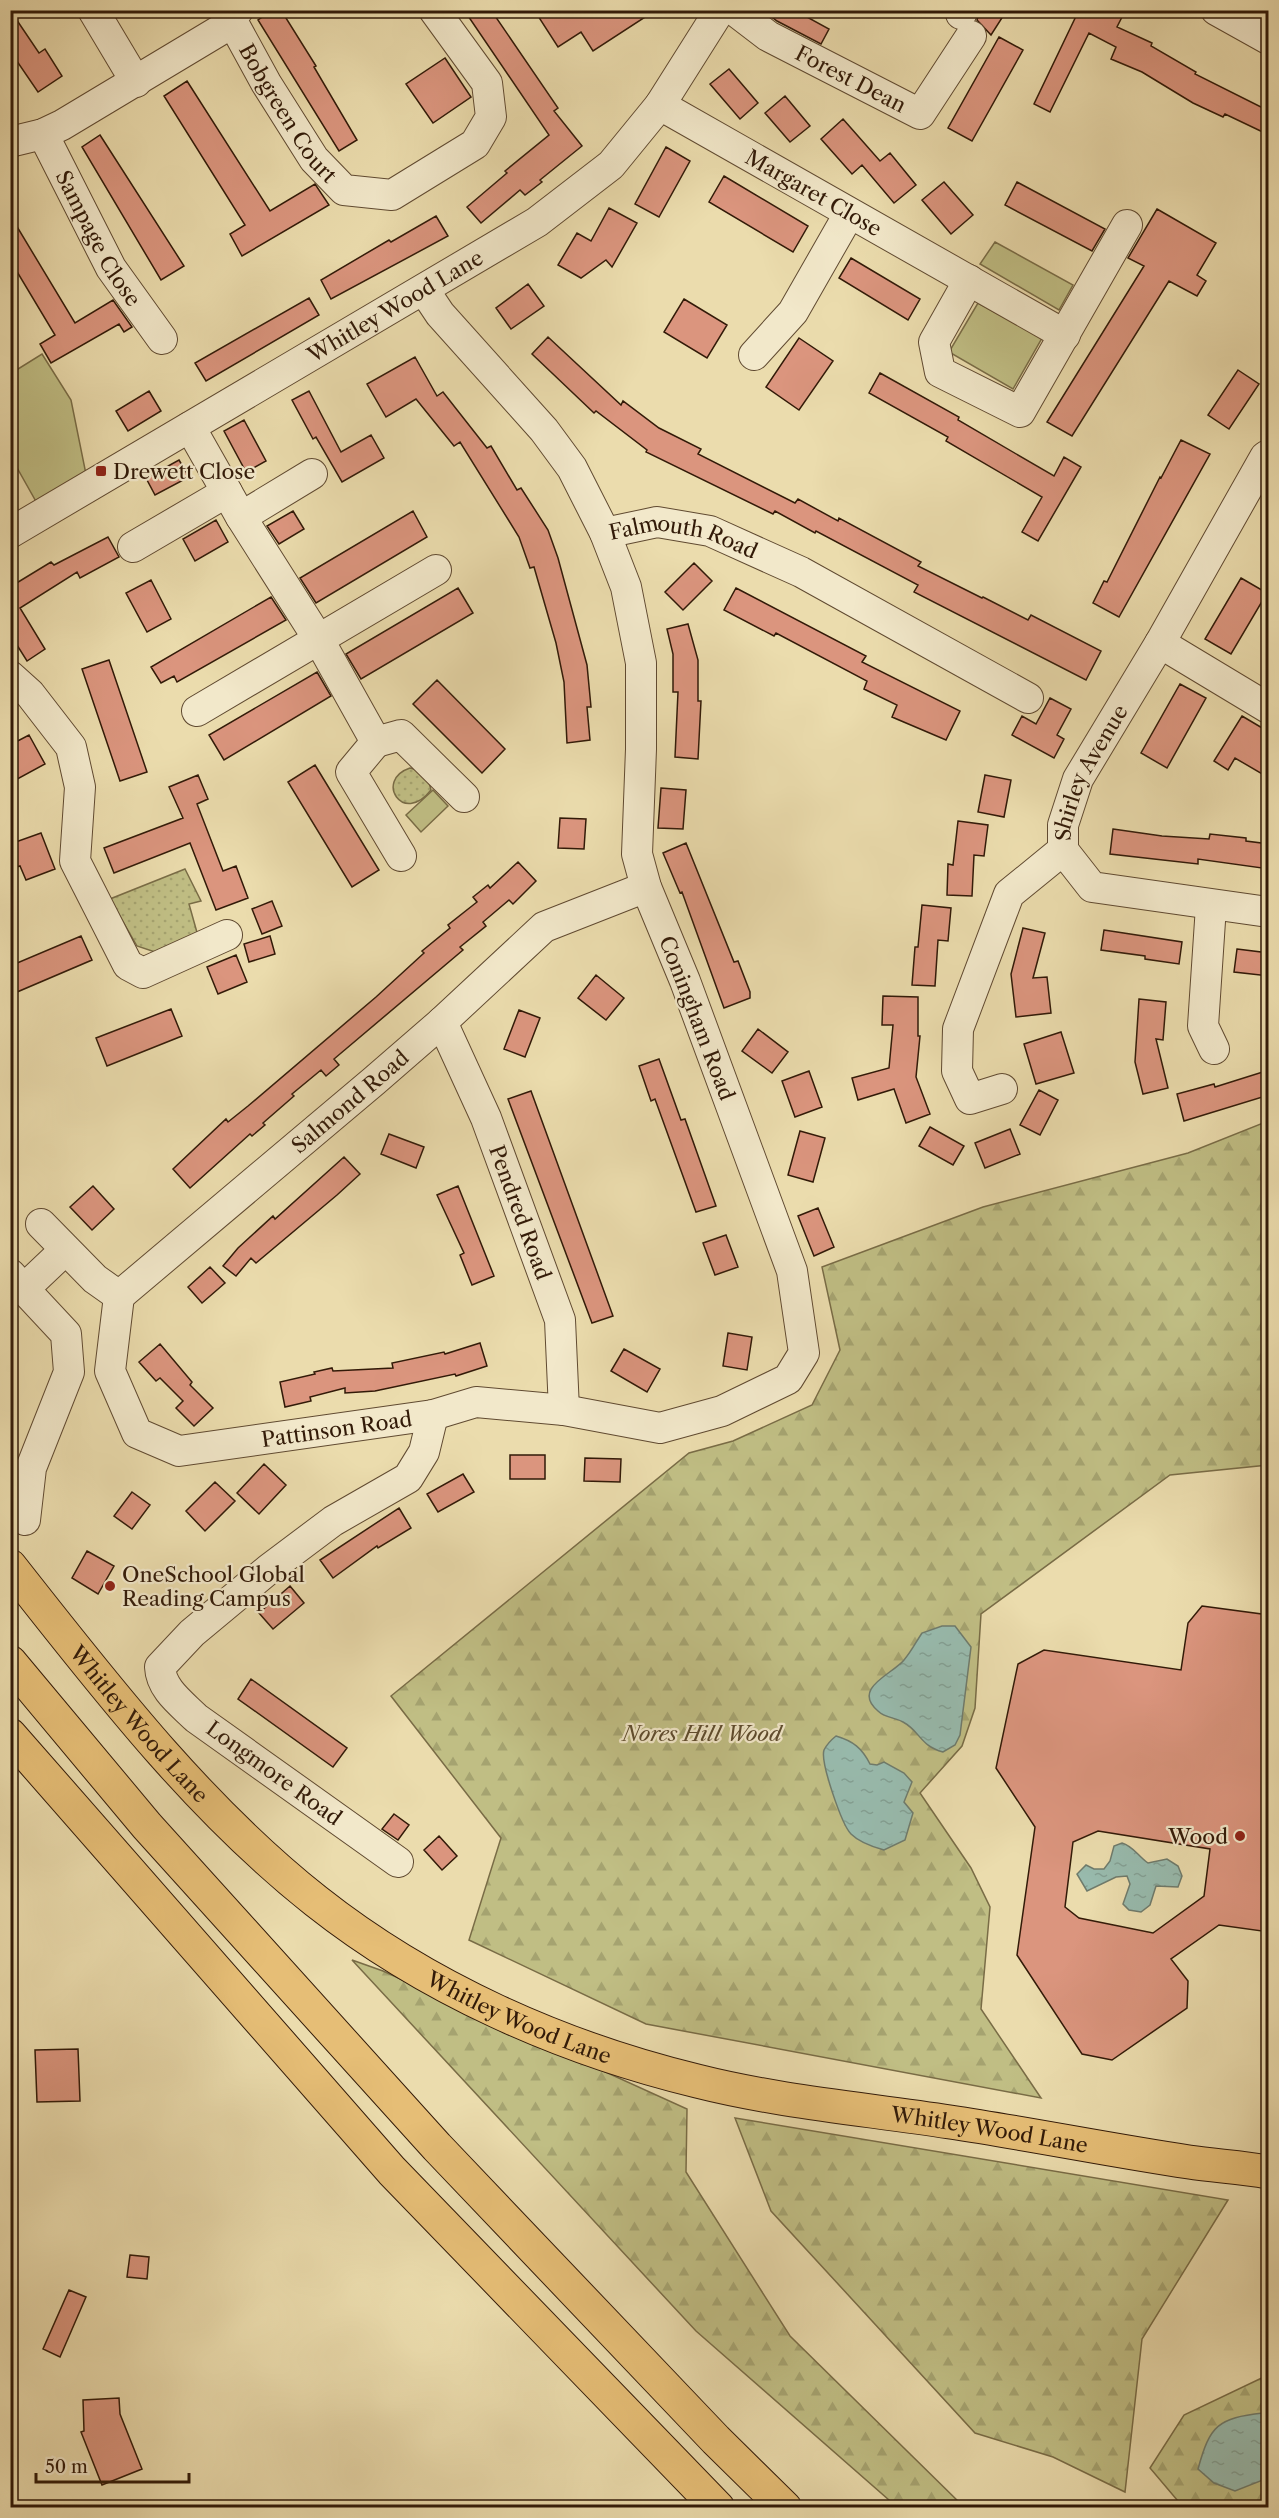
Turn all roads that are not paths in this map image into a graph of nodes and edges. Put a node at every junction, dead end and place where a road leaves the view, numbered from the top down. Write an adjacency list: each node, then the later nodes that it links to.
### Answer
1 (93, 10): 9 (street)
2 (434, 10): 6 (street, Bobgreen Court)
3 (720, 10): 10 (street, Whitley Wood Lane)
4 (734, 10): 7 (street, Forest Dean)
5 (1231, 14): 8 (street)
6 (234, 15): 9 (street)
7 (965, 20)
8 (1269, 39)
9 (136, 82): 11 (street)
10 (660, 105): 13 (street, Margaret Close); 16 (street, Whitley Wood Lane)
11 (43, 134): 12 (street); 18 (street, Sampage Close)
12 (10, 142)
13 (849, 214): 15 (street, Margaret Close); 19 (street)
14 (1127, 225): 17 (street)
15 (969, 280): 17 (street, Margaret Close); 17 (street)
16 (424, 290): 20 (street, Whitley Wood Lane); 25 (street, Falmouth Road)
17 (1065, 335)
18 (162, 339)
19 (754, 355)
20 (190, 427): 23 (street); 24 (street, Whitley Wood Lane)
21 (1269, 455): 29 (street, Shirley Avenue)
22 (312, 474): 23 (street)
23 (234, 505): 26 (street); 28 (street)
24 (10, 533)
25 (605, 533): 31 (street, Falmouth Road); 38 (street, Coningham Road)
26 (133, 547)
27 (436, 570): 28 (street)
28 (319, 639): 33 (street); 34 (street)
29 (1160, 643): 32 (street); 36 (street, Shirley Avenue)
30 (10, 676): 41 (street)
31 (1028, 698)
32 (1269, 708)
33 (197, 711)
34 (376, 742): 35 (street); 37 (street)
35 (464, 797)
36 (1063, 850): 39 (street); 44 (street, Shirley Avenue)
37 (401, 856)
38 (646, 887): 42 (street, Salmond Road); 51 (street, Coningham Road)
39 (1211, 906): 40 (street); 43 (street)
40 (1269, 912)
41 (227, 935)
42 (442, 1022): 48 (street, Salmond Road); 49 (street, Pendred Road)
43 (1214, 1049)
44 (1002, 1089)
45 (41, 1224): 46 (street)
46 (65, 1250): 47 (street); 48 (street)
47 (17, 1282): 52 (street)
48 (119, 1296): 50 (street, Pattinson Road)
49 (564, 1410): 50 (street, Pattinson Road); 51 (street, Pattinson Road)
50 (433, 1414): 56 (street, Longmore Road)
51 (680, 1423)
52 (25, 1520)
53 (10, 1566): 57 (main road, Whitley Wood Lane)
54 (10, 1662): 61 (main road)
55 (10, 1735): 60 (main road)
56 (398, 1862)
57 (1190, 2163): 58 (main road, Whitley Wood Lane); 59 (main road, Whitley Wood Lane)
58 (1269, 2172)
59 (1269, 2195)
60 (718, 2508)
61 (785, 2508)

